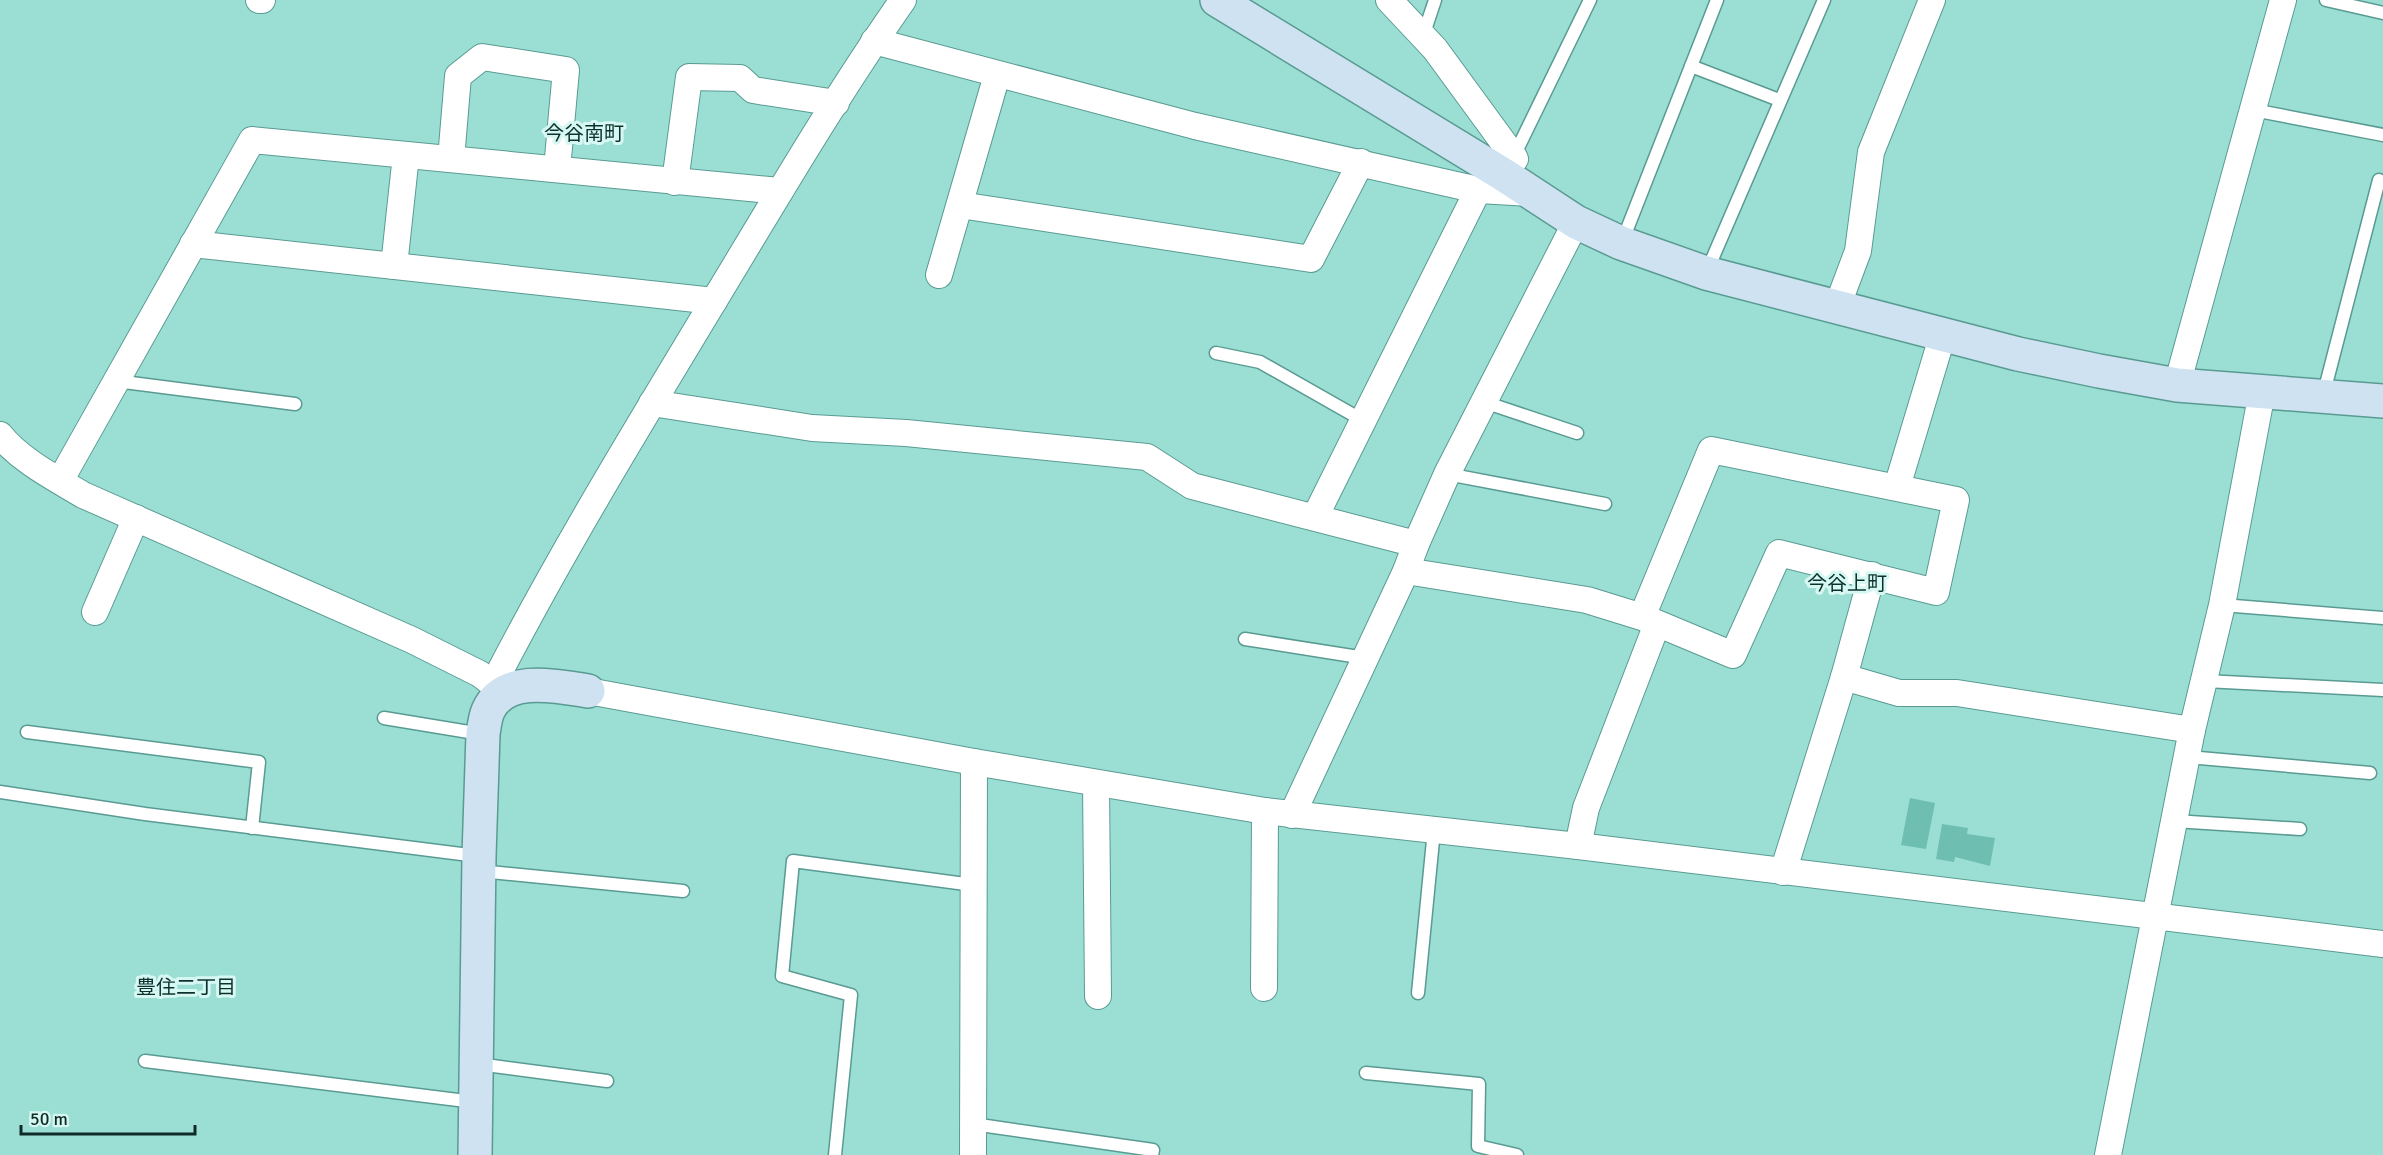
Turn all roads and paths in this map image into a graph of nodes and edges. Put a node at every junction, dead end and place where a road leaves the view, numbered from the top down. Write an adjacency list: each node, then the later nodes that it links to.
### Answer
1 (903, 0): 13 (street)
2 (1217, 0): 24 (street)
3 (1389, 0): 12 (street)
4 (1435, 0): 12 (lane)
5 (1590, 0): 24 (lane)
6 (1717, 0): 14 (lane)
7 (1824, 0): 16 (lane)
8 (1932, 0): 36 (street)
9 (2283, 0): 18 (street)
10 (2326, 0): 11 (lane)
11 (2383, 13)
12 (1423, 36): 24 (street)
13 (874, 41): 15 (street); 17 (street)
14 (1691, 66): 16 (lane); 30 (lane)
15 (997, 75): 22 (street); 28 (street)
16 (1779, 100): 33 (lane)
17 (836, 103): 26 (street); 27 (street)
18 (2253, 110): 19 (lane); 40 (street)
19 (2383, 135)
20 (406, 155): 21 (street); 31 (street); 32 (street)
21 (451, 159): 23 (street); 23 (street)
22 (1361, 162): 24 (street); 28 (street)
23 (557, 169): 26 (street)
24 (1499, 174): 29 (street); 47 (street)
25 (2379, 180): 42 (lane)
26 (675, 182): 27 (street)
27 (780, 191): 35 (street)
28 (960, 205): 34 (street)
29 (1576, 222): 30 (street); 44 (street)
30 (1621, 243): 33 (street)
31 (194, 244): 32 (street); 39 (street)
32 (394, 266): 35 (street)
33 (1706, 273): 36 (street)
34 (939, 275)
35 (714, 301): 45 (street)
36 (1837, 307): 37 (street)
37 (1943, 334): 40 (street); 52 (street)
38 (1216, 353): 47 (lane)
39 (116, 381): 46 (lane); 51 (street)
40 (2177, 385): 41 (street)
41 (2262, 392): 42 (street); 59 (street)
42 (2323, 396): 43 (street)
43 (2383, 400)
44 (1484, 402): 48 (lane); 50 (street)
45 (652, 403): 54 (street); 69 (street)
46 (295, 404)
47 (1364, 421): 54 (street)
48 (1577, 433)
49 (0, 435): 51 (street)
50 (1447, 474): 53 (lane); 56 (street)
51 (60, 481): 55 (street)
52 (1897, 487): 58 (street); 62 (street)
53 (1605, 504)
54 (1315, 517): 56 (street)
55 (136, 518): 60 (street); 69 (street)
56 (1416, 544): 57 (street)
57 (1406, 571): 62 (street); 64 (street)
58 (1872, 575): 62 (street); 65 (street)
59 (2222, 605): 61 (lane); 66 (street)
60 (95, 612)
61 (2383, 618)
62 (1650, 621): 85 (street)
63 (1245, 639): 64 (lane)
64 (1365, 658): 80 (street)
65 (1844, 677): 71 (street); 87 (street)
66 (2205, 681): 67 (lane); 71 (street)
67 (2383, 690)
68 (588, 691): 69 (street); 75 (street)
69 (503, 692): 73 (street)
70 (384, 718): 73 (lane)
71 (2192, 730): 74 (street)
72 (27, 732): 82 (lane)
73 (483, 734): 86 (street)
74 (2188, 757): 76 (lane); 81 (street)
75 (974, 762): 77 (street); 88 (street)
76 (2370, 773)
77 (1096, 783): 79 (street); 94 (street)
78 (0, 792): 82 (lane)
79 (1265, 811): 80 (street); 92 (street)
80 (1292, 815): 84 (street)
81 (2174, 821): 83 (lane); 90 (street)
82 (252, 828): 86 (lane)
83 (2301, 829)
84 (1434, 830): 85 (street); 93 (lane)
85 (1578, 846): 87 (street)
86 (479, 863): 89 (lane); 96 (street)
87 (1783, 872): 90 (street)
88 (973, 885): 100 (street); 102 (lane)
89 (682, 891)
90 (2154, 917): 91 (street); 106 (street)
91 (2383, 944)
92 (1264, 988)
93 (1418, 993)
94 (1098, 996)
95 (145, 1061): 99 (lane)
96 (476, 1064): 98 (lane); 99 (street)
97 (1366, 1072): 105 (lane)
98 (607, 1081)
99 (476, 1102): 101 (street)
100 (973, 1124): 103 (street); 104 (lane)
101 (475, 1155)
102 (835, 1155)
103 (973, 1155)
104 (1152, 1155)
105 (1516, 1155)
106 (2108, 1155)

